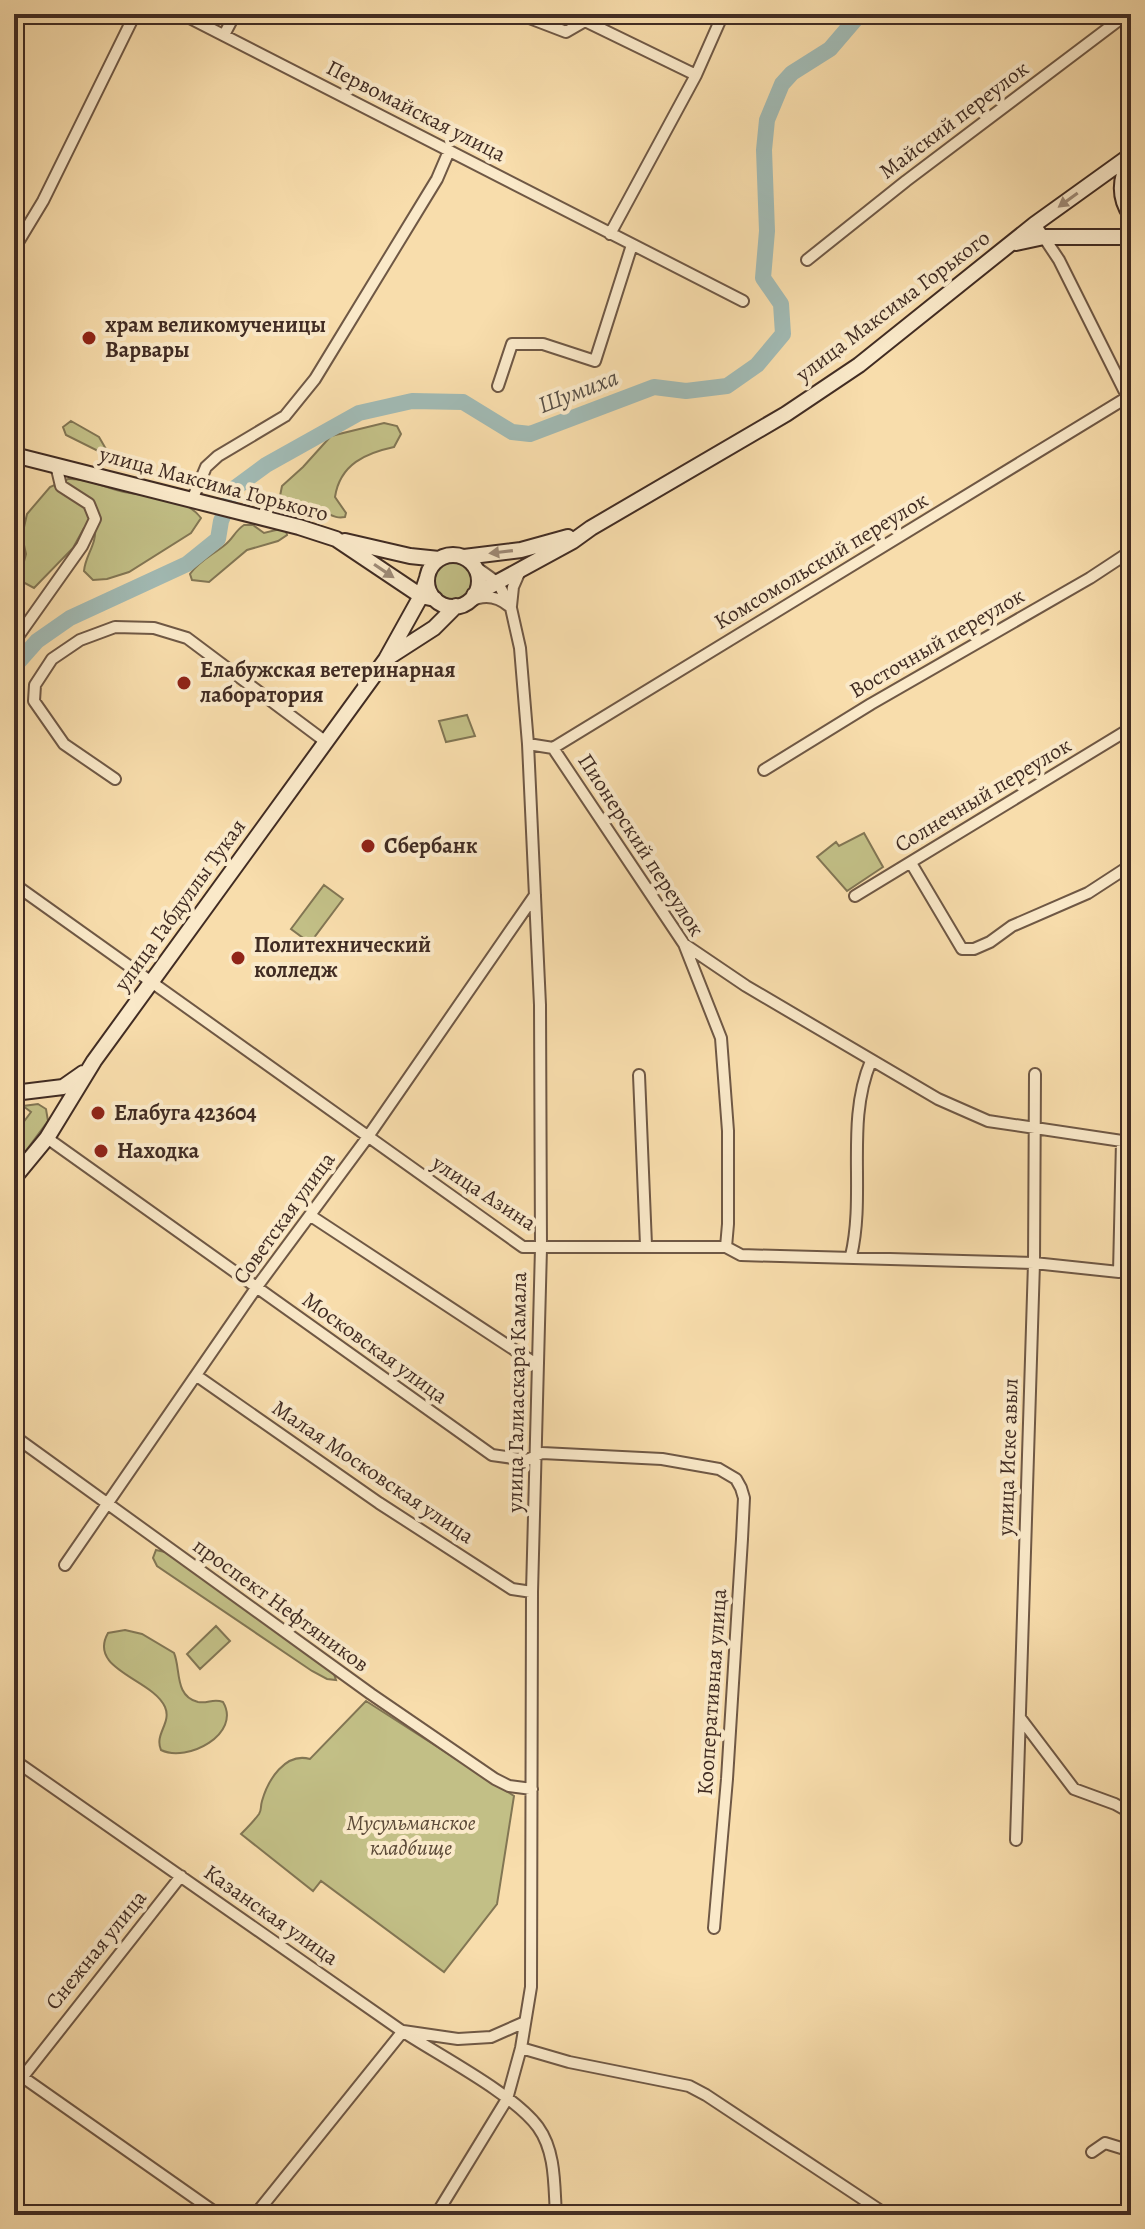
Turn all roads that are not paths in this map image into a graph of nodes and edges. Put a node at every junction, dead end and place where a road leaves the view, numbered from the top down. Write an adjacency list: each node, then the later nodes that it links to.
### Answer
1 (135, 14): 19 (street)
2 (182, 14): 8 (street, Первомайская улица)
3 (235, 14): 8 (street)
4 (519, 14): 9 (street)
5 (723, 14): 9 (street)
6 (1128, 14): 7 (main road); 20 (street, Майский переулок)
7 (1131, 20)
8 (224, 35): 10 (street, Первомайская улица)
9 (696, 75): 14 (street)
10 (449, 151): 14 (street, Первомайская улица); 26 (street)
11 (1131, 156): 12 (main road); 13 (main road, улица Максима Горького, one-way to 13)
12 (1131, 216)
13 (1035, 224): 15 (street); 18 (main road, улица Максима Горького)
14 (610, 234): 17 (street, Первомайская улица)
15 (1044, 237): 16 (main road); 18 (main road); 23 (street)
16 (1131, 237)
17 (632, 245): 21 (street, Первомайская улица); 22 (street)
18 (1005, 248): 27 (main road, улица Максима Горького)
19 (14, 249)
20 (807, 260)
21 (743, 301)
22 (498, 386)
23 (1130, 398): 42 (street, Комсомольский переулок)
24 (14, 455): 25 (main road, улица Максима Горького)
25 (56, 465): 26 (main road, улица Максима Горького); 37 (street)
26 (192, 500): 28 (main road, улица Максима Горького)
27 (591, 528): 31 (main road, улица Максима Горького, one-way to 31); 32 (main road, улица Максима Горького)
28 (336, 539): 30 (main road, улица Максима Горького); 34 (main road, улица Максима Горького, one-way to 34)
29 (1131, 551): 43 (street, Восточный переулок)
30 (439, 559): 31 (main road, улица Максима Горького); 34 (main road)
31 (469, 561): 33 (street, улица Галиаскара Камала); 35 (main road)
32 (522, 568): 33 (main road, улица Максима Горького); 36 (street)
33 (498, 583): 35 (main road, улица Максима Горького); 36 (street, улица Галиаскара Камала)
34 (428, 598): 35 (main road, улица Максима Горького); 38 (main road, улица Габдуллы Тукая)
35 (466, 601): 36 (street); 38 (main road, улица Габдуллы Тукая)
36 (511, 608): 41 (street, улица Галиаскара Камала)
37 (14, 642)
38 (386, 659): 40 (main road, улица Габдуллы Тукая)
39 (1131, 728): 45 (street, Солнечный переулок)
40 (326, 742): 44 (street); 51 (main road, улица Габдуллы Тукая)
41 (528, 744): 42 (street); 48 (street, улица Галиаскара Камала)
42 (553, 748): 50 (street, Пионерский переулок)
43 (764, 770)
44 (115, 779)
45 (911, 863): 46 (street); 49 (street, Солнечный переулок)
46 (1131, 865)
47 (14, 884): 51 (street, улица Азина)
48 (535, 895): 61 (street, Советская улица); 66 (street, улица Галиаскара Камала)
49 (855, 896)
50 (684, 944): 53 (street); 65 (street, Пионерский переулок)
51 (151, 981): 52 (main road, улица Габдуллы Тукая); 61 (street, улица Азина)
52 (94, 1061): 56 (main road); 58 (main road, улица Габдуллы Тукая)
53 (871, 1061): 59 (street); 67 (street)
54 (1035, 1074): 59 (street, улица Иске авыл)
55 (639, 1075): 64 (street)
56 (42, 1091): 57 (main road); 58 (main road)
57 (14, 1093)
58 (57, 1123): 60 (main road, улица Габдуллы Тукая)
59 (1035, 1129): 68 (street, улица Иске авыл); 68 (street, улица Азина)
60 (47, 1138): 62 (main road, улица Габдуллы Тукая); 69 (street, Московская улица)
61 (367, 1138): 63 (street, Советская улица); 66 (street, улица Азина)
62 (14, 1178)
63 (311, 1216): 69 (street, Советская улица); 70 (street)
64 (646, 1245): 65 (street, улица Азина); 66 (street, улица Азина)
65 (726, 1247): 67 (street, улица Азина)
66 (541, 1248): 70 (street, улица Галиаскара Камала)
67 (851, 1256): 68 (street, улица Азина)
68 (1034, 1263): 78 (street, улица Иске авыл)
69 (256, 1288): 71 (street, Советская улица); 73 (street, Московская улица)
70 (536, 1364): 73 (street, улица Галиаскара Камала)
71 (197, 1376): 75 (street, Советская улица); 77 (street, Малая Московская улица)
72 (14, 1436): 75 (street, проспект Нефтяников)
73 (536, 1458): 74 (street, Московская улица); 77 (street, улица Галиаскара Камала)
74 (719, 1469): 84 (street, Кооперативная улица)
75 (106, 1504): 76 (street, Советская улица); 80 (street, проспект Нефтяников)
76 (65, 1565)
77 (532, 1592): 80 (street, улица Галиаскара Камала)
78 (1020, 1718): 81 (street); 82 (street, улица Иске авыл)
79 (14, 1760): 83 (street, Казанская улица)
80 (532, 1789): 85 (street, улица Галиаскара Камала)
81 (1131, 1813)
82 (1016, 1840)
83 (181, 1876): 86 (street, Казанская улица); 88 (street, Снежная улица)
84 (714, 1928)
85 (525, 2022): 86 (street); 87 (street, улица Галиаскара Камала)
86 (403, 2031): 90 (street, Казанская улица); 96 (street)
87 (521, 2048): 90 (street, улица Галиаскара Камала); 99 (street)
88 (18, 2074): 89 (street, Снежная улица); 95 (street)
89 (14, 2088)
90 (507, 2099): 97 (street, улица Галиаскара Камала); 98 (street, Казанская улица)
91 (1131, 2151): 92 (street)
92 (1092, 2152)
93 (14, 2204): 94 (street)
94 (28, 2215)
95 (219, 2215)
96 (255, 2215)
97 (436, 2215)
98 (556, 2215)
99 (887, 2215)

